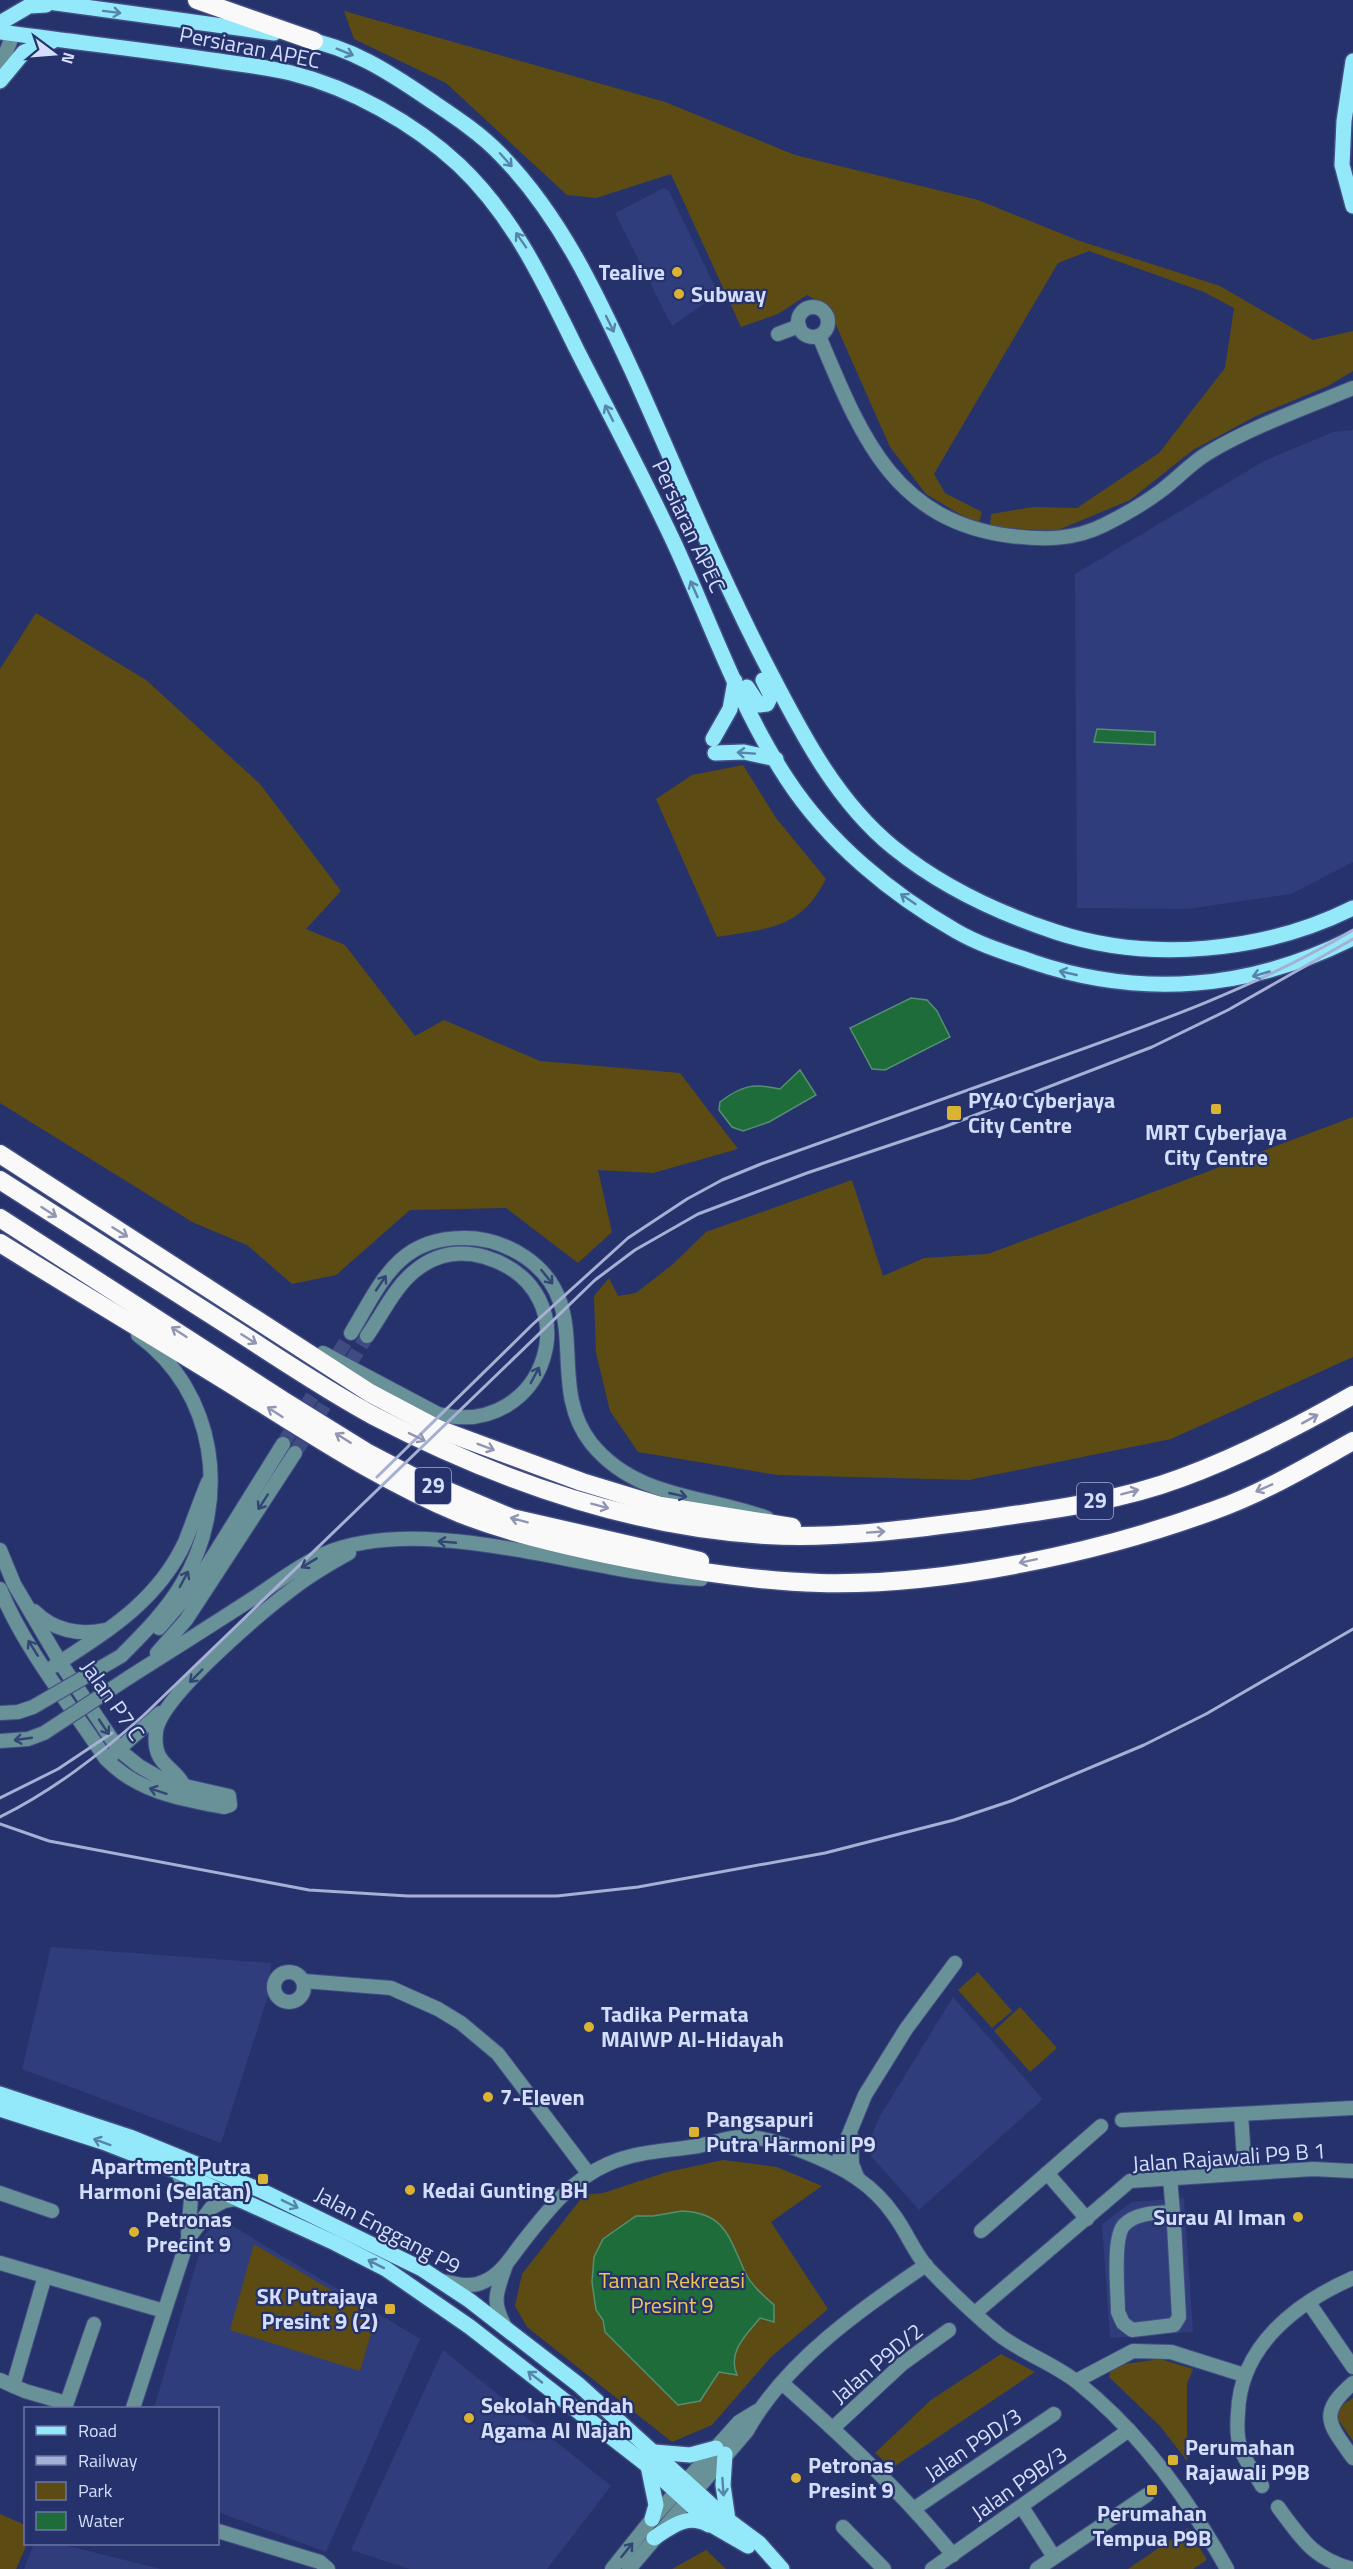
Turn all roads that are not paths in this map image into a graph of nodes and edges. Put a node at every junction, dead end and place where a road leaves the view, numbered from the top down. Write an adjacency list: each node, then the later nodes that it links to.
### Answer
1 (34, 0): 3 (main road, Persiaran APEC)
2 (196, 0): 7 (highway)
3 (57, 5): 4 (main road); 7 (main road, Persiaran APEC, one-way to 7)
4 (3, 15): 5 (main road)
5 (6, 33): 6 (main road, Persiaran APEC); 9 (street)
6 (56, 40): 10 (main road); 20 (main road, Persiaran APEC, one-way to 6)
7 (314, 41): 19 (main road, Persiaran APEC, one-way to 19)
8 (1353, 61): 11 (main road)
9 (0, 68)
10 (0, 81)
11 (1351, 91): 13 (main road)
12 (1353, 149): 13 (main road)
13 (1342, 165): 14 (main road)
14 (1353, 206)
15 (799, 326): 16 (street); 17 (street); 17 (street)
16 (778, 334)
17 (819, 336): 18 (street)
18 (1353, 388)
19 (731, 597): 20 (main road); 23 (main road, Persiaran APEC)
20 (706, 614): 21 (main road, Persiaran APEC)
21 (735, 681): 22 (main road, Persiaran APEC); 22 (main road, one-way to 21)
22 (776, 759): 24 (main road, Persiaran APEC, one-way to 22)
23 (1353, 908)
24 (1353, 938)
25 (0, 1154): 30 (highway, one-way to 30)
26 (0, 1180): 39 (highway, 29, one-way to 39)
27 (0, 1218): 42 (highway, 29, one-way to 27)
28 (0, 1243): 29 (highway)
29 (49, 1274): 37 (street); 43 (highway, one-way to 29)
30 (265, 1323): 32 (street, one-way to 32); 38 (highway, one-way to 38)
31 (351, 1333): 38 (street, one-way to 38)
32 (367, 1336)
33 (1353, 1395): 39 (highway, 29, one-way to 33)
34 (1353, 1441): 42 (highway, 29, one-way to 42)
35 (284, 1444): 47 (street)
36 (295, 1453): 50 (street, one-way to 50)
37 (212, 1469): 46 (street); 47 (street, one-way to 37)
38 (784, 1524): 39 (highway)
39 (817, 1535)
40 (364, 1544): 43 (street, one-way to 40); 50 (street, one-way to 50); 51 (street, one-way to 51)
41 (0, 1550): 45 (street, Jalan P7 C)
42 (929, 1577): 43 (highway)
43 (818, 1583)
44 (0, 1589): 49 (street, Jalan P7 C, one-way to 44)
45 (27, 1603): 46 (street); 48 (street, Jalan P7 C)
46 (116, 1625): 48 (street)
47 (121, 1656): 52 (street, bridge)
48 (60, 1662): 49 (street); 54 (street, Jalan P7 C, one-way to 54)
49 (47, 1670): 55 (street, Jalan P7 C)
50 (128, 1678): 53 (street, one-way to 53, bridge)
51 (174, 1698): 54 (street); 56 (street)
52 (0, 1713)
53 (0, 1741)
54 (119, 1750): 55 (street); 56 (street, Jalan P7 C)
55 (106, 1759): 56 (street, Jalan P7 C, one-way to 55)
56 (182, 1793)
57 (955, 1963): 64 (street)
58 (304, 1981): 69 (street)
59 (0, 2094): 86 (main road, Jalan Enggang P9, one-way to 86)
60 (1353, 2108): 62 (street)
61 (0, 2109): 67 (main road, Jalan Enggang P9, one-way to 61)
62 (1241, 2114): 63 (street); 71 (street)
63 (1122, 2120)
64 (852, 2125): 66 (street); 73 (street)
65 (1101, 2126): 70 (street)
66 (836, 2166): 69 (street); 73 (street)
67 (177, 2171): 75 (main road, Jalan Enggang P9); 80 (street)
68 (1353, 2171): 71 (street, Jalan Rajawali P9 B 1)
69 (588, 2173): 82 (street)
70 (1047, 2173): 78 (street); 79 (street)
71 (1245, 2173): 72 (street, Jalan Rajawali P9 B 1)
72 (1170, 2178): 77 (street); 78 (street, Jalan Rajawali P9 B 1)
73 (858, 2179): 83 (street)
74 (0, 2193): 76 (street)
75 (246, 2202): 80 (street); 109 (main road, Jalan Enggang P9, one-way to 75)
76 (52, 2211)
77 (1173, 2212): 93 (street); 93 (street)
78 (1087, 2219): 89 (street, Jalan Rajawali P9 B 1)
79 (981, 2230)
80 (188, 2239): 88 (street)
81 (0, 2263): 84 (street)
82 (506, 2265): 86 (street); 91 (street)
83 (926, 2265): 89 (street); 99 (street)
84 (45, 2276): 88 (street); 101 (street)
85 (1353, 2277): 87 (street)
86 (438, 2280): 91 (main road, Jalan Enggang P9)
87 (1309, 2303): 95 (street); 96 (street)
88 (164, 2311): 103 (street)
89 (975, 2313): 98 (street)
90 (94, 2324): 102 (street)
91 (507, 2329): 109 (main road, Jalan Enggang P9)
92 (949, 2330): 105 (street, Jalan P9D/2)
93 (1132, 2330): 94 (street)
94 (1133, 2351): 96 (street); 98 (street)
95 (1353, 2367)
96 (1244, 2375): 110 (street)
97 (0, 2380): 101 (street)
98 (1076, 2381): 106 (street)
99 (782, 2383): 105 (street); 107 (street)
100 (1353, 2383): 108 (street)
101 (14, 2386): 102 (street)
102 (66, 2406)
103 (133, 2407)
104 (1054, 2414): 114 (street, Jalan P9D/3)
105 (833, 2428): 114 (street)
106 (1129, 2430): 113 (street, Jalan P9B/3); 133 (street)
107 (721, 2451): 109 (main road); 111 (street); 117 (main road, one-way to 117)
108 (1353, 2458)
109 (651, 2459): 111 (main road, Jalan Enggang P9); 116 (main road)
110 (1262, 2486)
111 (684, 2495): 116 (street); 117 (main road, Jalan Enggang P9); 120 (street)
112 (1147, 2495): 123 (street)
113 (1022, 2507): 122 (street, Jalan P9B/3); 123 (street)
114 (915, 2508): 122 (street)
115 (1278, 2508): 134 (street)
116 (652, 2519): 126 (street, one-way to 116)
117 (721, 2524): 120 (main road); 128 (main road, Jalan Enggang P9); 129 (main road, Jalan Enggang P9)
118 (843, 2527): 130 (street)
119 (219, 2531): 125 (street)
120 (654, 2538): 127 (street)
121 (219, 2539): 124 (street)
122 (953, 2555): 131 (street, Jalan P9B/3)
123 (1054, 2557): 132 (street)
124 (310, 2569)
125 (328, 2569)
126 (612, 2569)
127 (629, 2569)
128 (769, 2569)
129 (782, 2569)
130 (884, 2569)
131 (932, 2569)
132 (1037, 2569)
133 (1227, 2569)
134 (1353, 2569)

